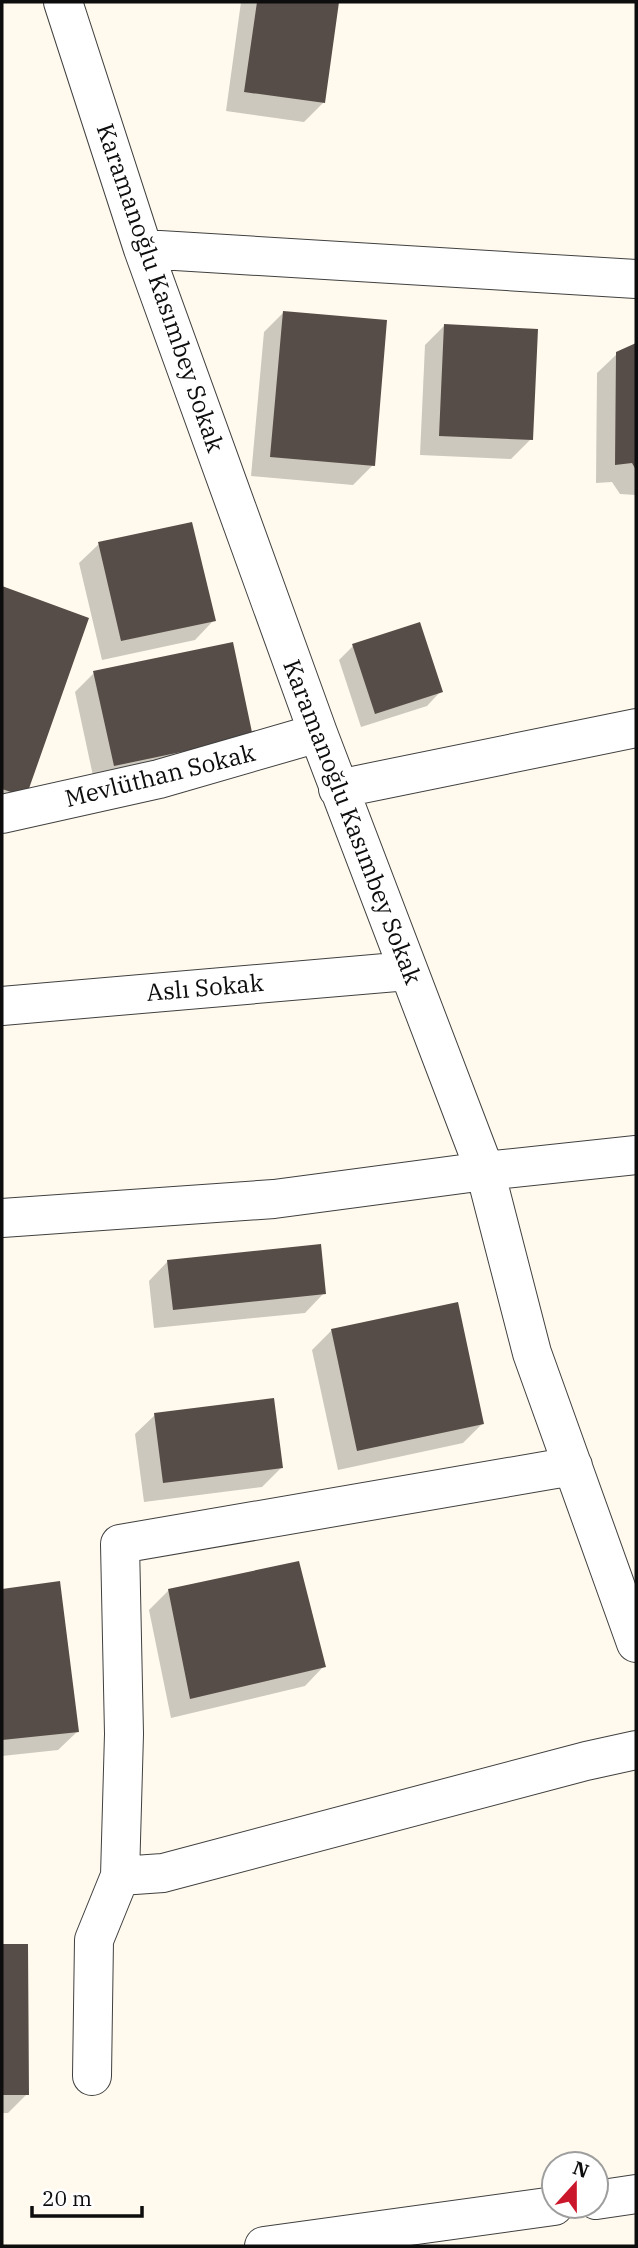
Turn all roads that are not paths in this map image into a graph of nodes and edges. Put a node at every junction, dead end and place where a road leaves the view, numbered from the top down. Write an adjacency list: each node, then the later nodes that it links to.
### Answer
1 (63, 2): 2 (street, Karamanoğlu Kasımbey Sokak)
2 (143, 249): 3 (street); 5 (street, Karamanoğlu Kasımbey Sokak)
3 (636, 279)
4 (636, 728): 6 (street)
5 (317, 733): 6 (street, Karamanoğlu Kasımbey Sokak); 7 (street, Mevlüthan Sokak)
6 (338, 789): 8 (street, Karamanoğlu Kasımbey Sokak)
7 (2, 814)
8 (408, 971): 9 (street, Aslı Sokak); 11 (street, Karamanoğlu Kasımbey Sokak)
9 (2, 1006)
10 (636, 1154): 11 (street)
11 (485, 1171): 12 (street); 13 (street, Karamanoğlu Kasımbey Sokak)
12 (2, 1218)
13 (573, 1466): 14 (street, Karamanoğlu Kasımbey Sokak); 16 (street)
14 (636, 1643)
15 (636, 1750): 16 (street)
16 (120, 1877): 17 (street)
17 (92, 2076)
18 (636, 2194): 19 (street)
19 (610, 2198)
20 (540, 2208): 21 (street)
21 (264, 2246)

